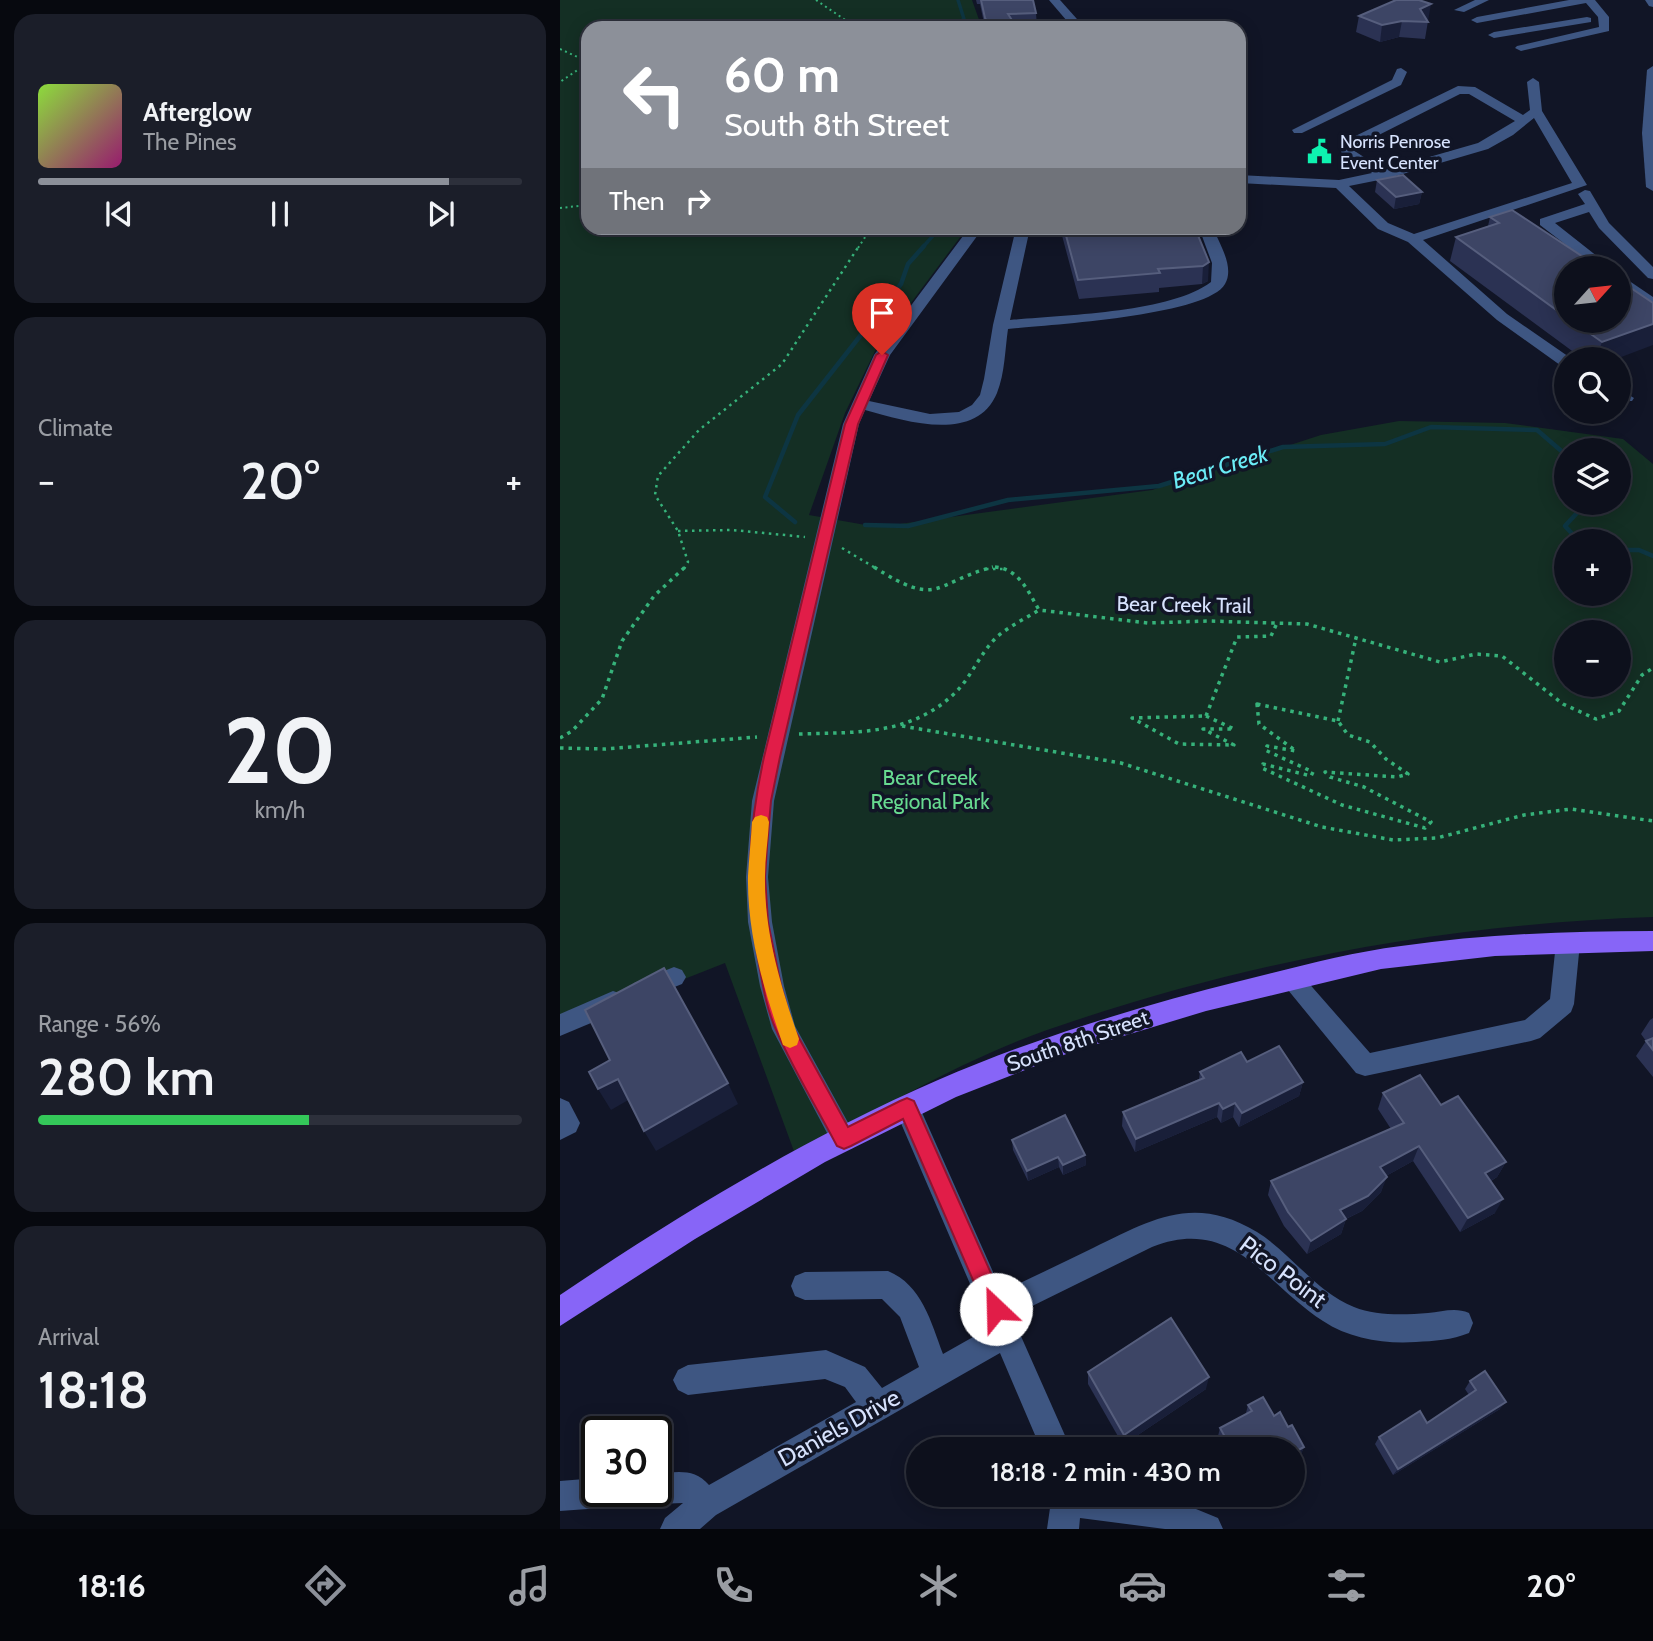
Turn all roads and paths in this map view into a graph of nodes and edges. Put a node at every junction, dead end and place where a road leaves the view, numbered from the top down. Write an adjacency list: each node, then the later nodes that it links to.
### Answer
1 (816, 0): 8 (path)
2 (1054, 0): 9 (street)
3 (1484, 0): 5 (street)
4 (1588, 0): 6 (street); 7 (street)
5 (1460, 10)
6 (1603, 18): 10 (street); 11 (street)
7 (1477, 20)
8 (847, 21)
9 (1073, 21)
10 (1493, 35)
11 (1521, 48)
12 (560, 49): 13 (path)
13 (581, 60)
14 (581, 68): 17 (path)
15 (1653, 70): 26 (street)
16 (1401, 72): 21 (street)
17 (560, 82)
18 (1532, 82): 19 (street)
19 (1536, 111): 20 (street); 25 (street)
20 (1524, 121): 22 (street); 22 (street)
21 (1298, 130)
22 (1384, 175): 24 (street)
23 (1246, 179): 24 (street)
24 (1339, 184): 34 (street)
25 (1580, 185): 28 (street); 34 (street)
26 (1653, 187)
27 (581, 206): 29 (path)
28 (1593, 206): 35 (street); 36 (street)
29 (560, 208)
30 (866, 235): 42 (path)
31 (971, 235): 41 (street)
32 (1021, 235): 39 (street)
33 (1208, 235): 39 (street)
34 (1413, 239): 40 (street)
35 (1589, 256)
36 (1653, 275)
37 (1631, 287): 38 (street)
38 (1653, 304)
39 (1001, 325): 41 (street)
40 (1554, 354)
41 (862, 404): 43 (street)
42 (678, 531): 43 (path); 52 (path)
43 (823, 540): 44 (path); 51 (street)
44 (1040, 610): 45 (path, Bear Creek Trail); 50 (path)
45 (1278, 623): 46 (path, Bear Creek Trail); 48 (path)
46 (1356, 638): 47 (path, Bear Creek Trail); 49 (path)
47 (1653, 668)
48 (1206, 716): 48 (path)
49 (1338, 721): 49 (path)
50 (902, 726): 51 (path); 54 (path)
51 (777, 735): 53 (path); 63 (street)
52 (560, 738)
53 (560, 748)
54 (1653, 821)
55 (1653, 940): 56 (main road, South 8th Street)
56 (1568, 943): 58 (main road, South 8th Street); 58 (street)
57 (674, 977): 59 (street)
58 (1291, 979): 60 (main road, South 8th Street)
59 (560, 1025)
60 (907, 1107): 63 (main road, South 8th Street); 66 (street)
61 (560, 1110): 62 (street)
62 (560, 1128)
63 (844, 1139): 65 (main road, South 8th Street)
64 (805, 1286): 68 (street)
65 (562, 1304)
66 (1001, 1321): 67 (street, Pico Point); 68 (street, Daniels Drive); 71 (street)
67 (1460, 1322)
68 (936, 1375): 70 (street, Daniels Drive)
69 (688, 1380): 70 (street)
70 (878, 1406): 75 (street, Daniels Drive)
71 (1051, 1437)
72 (672, 1488): 75 (street)
73 (581, 1494): 74 (street)
74 (560, 1496)
75 (705, 1503): 77 (street, Daniels Drive)
76 (1066, 1508): 78 (street)
77 (676, 1529)
78 (1207, 1529)

